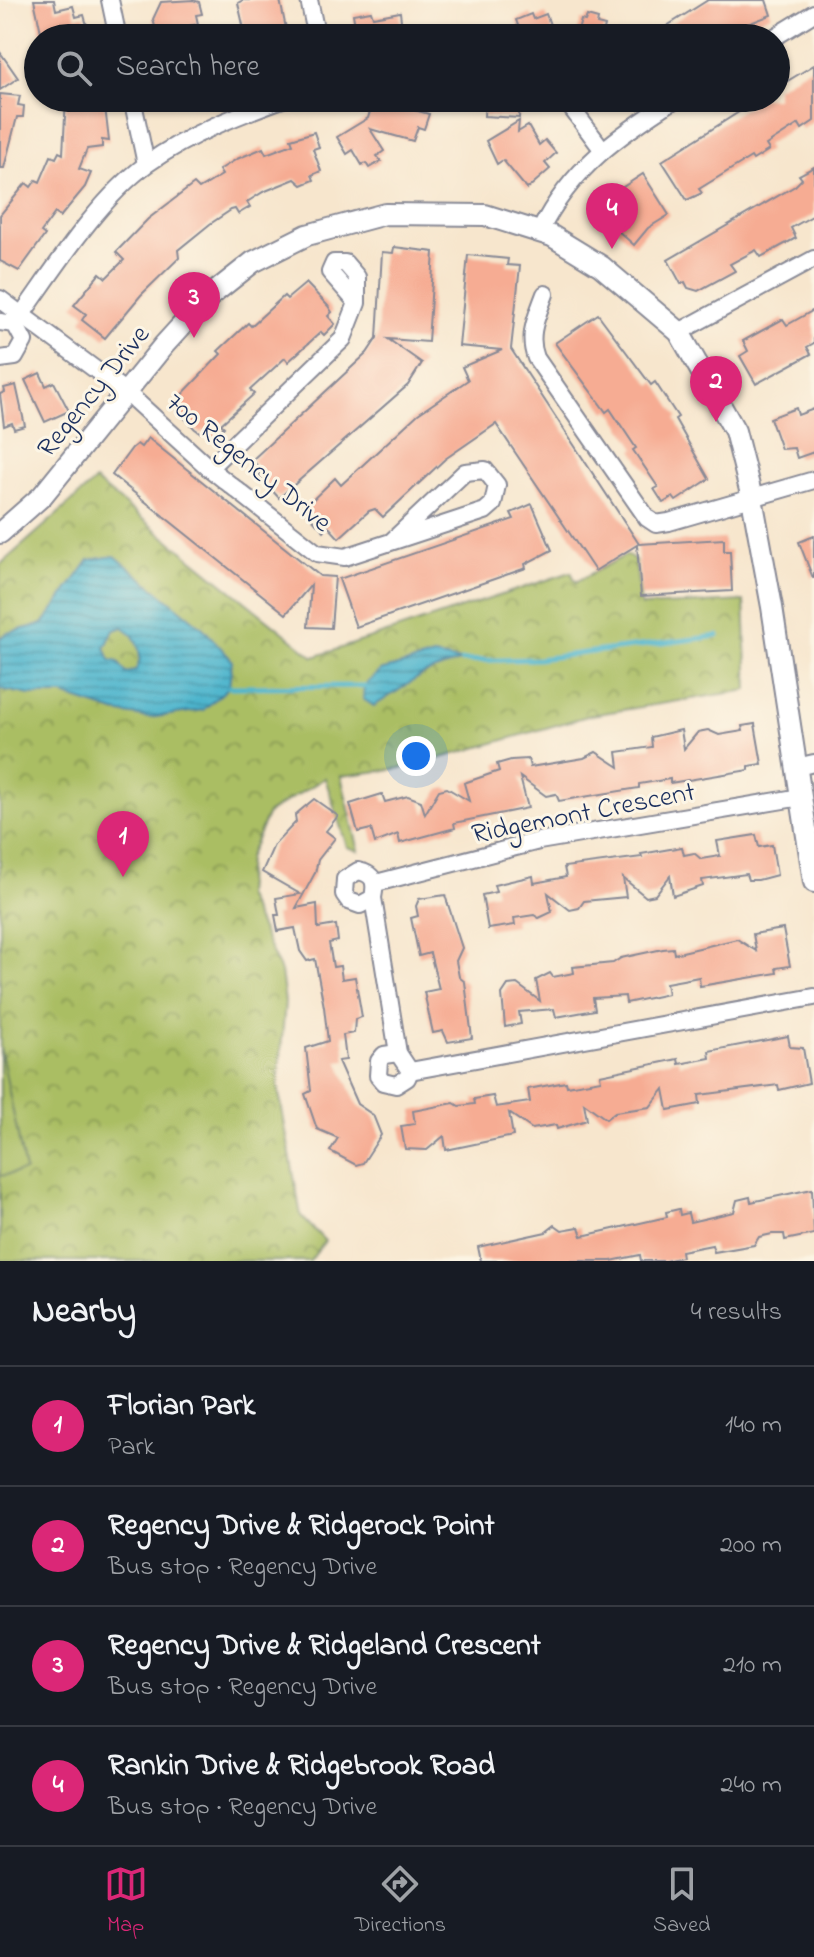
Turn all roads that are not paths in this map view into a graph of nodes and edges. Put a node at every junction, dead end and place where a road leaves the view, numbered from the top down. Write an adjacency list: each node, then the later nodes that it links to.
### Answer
1 (110, 0): 4 (street)
2 (309, 0): 5 (street)
3 (814, 13): 6 (street)
4 (115, 24)
5 (314, 24)
6 (790, 28)
7 (135, 112): 12 (street)
8 (246, 112): 12 (street)
9 (574, 112): 11 (street)
10 (656, 112): 11 (street)
11 (602, 149): 13 (street)
12 (146, 164): 18 (street)
13 (540, 231): 19 (street, Regency Drive); 21 (street, Regency Drive)
14 (814, 259): 19 (street)
15 (545, 294): 24 (street)
16 (0, 299): 18 (street, 700 Regency Drive)
17 (357, 303): 22 (street)
18 (12, 320): 20 (street); 21 (street, 700 Regency Drive)
19 (679, 332): 24 (street, Regency Drive)
20 (0, 359)
21 (127, 393): 22 (street, 700 Regency Drive); 25 (street, Regency Drive)
22 (209, 468): 26 (street, 700 Regency Drive)
23 (814, 480): 24 (street)
24 (752, 498): 27 (street, Regency Drive)
25 (0, 533)
26 (392, 541): 26 (street)
27 (805, 765): 28 (street, Regency Drive)
28 (806, 803): 29 (street, Regency Drive); 31 (street, Ridgemont Crescent)
29 (814, 882)
30 (814, 997): 32 (street)
31 (398, 1053): 32 (street, Ridgemont Crescent); 32 (street)
32 (410, 1071)

